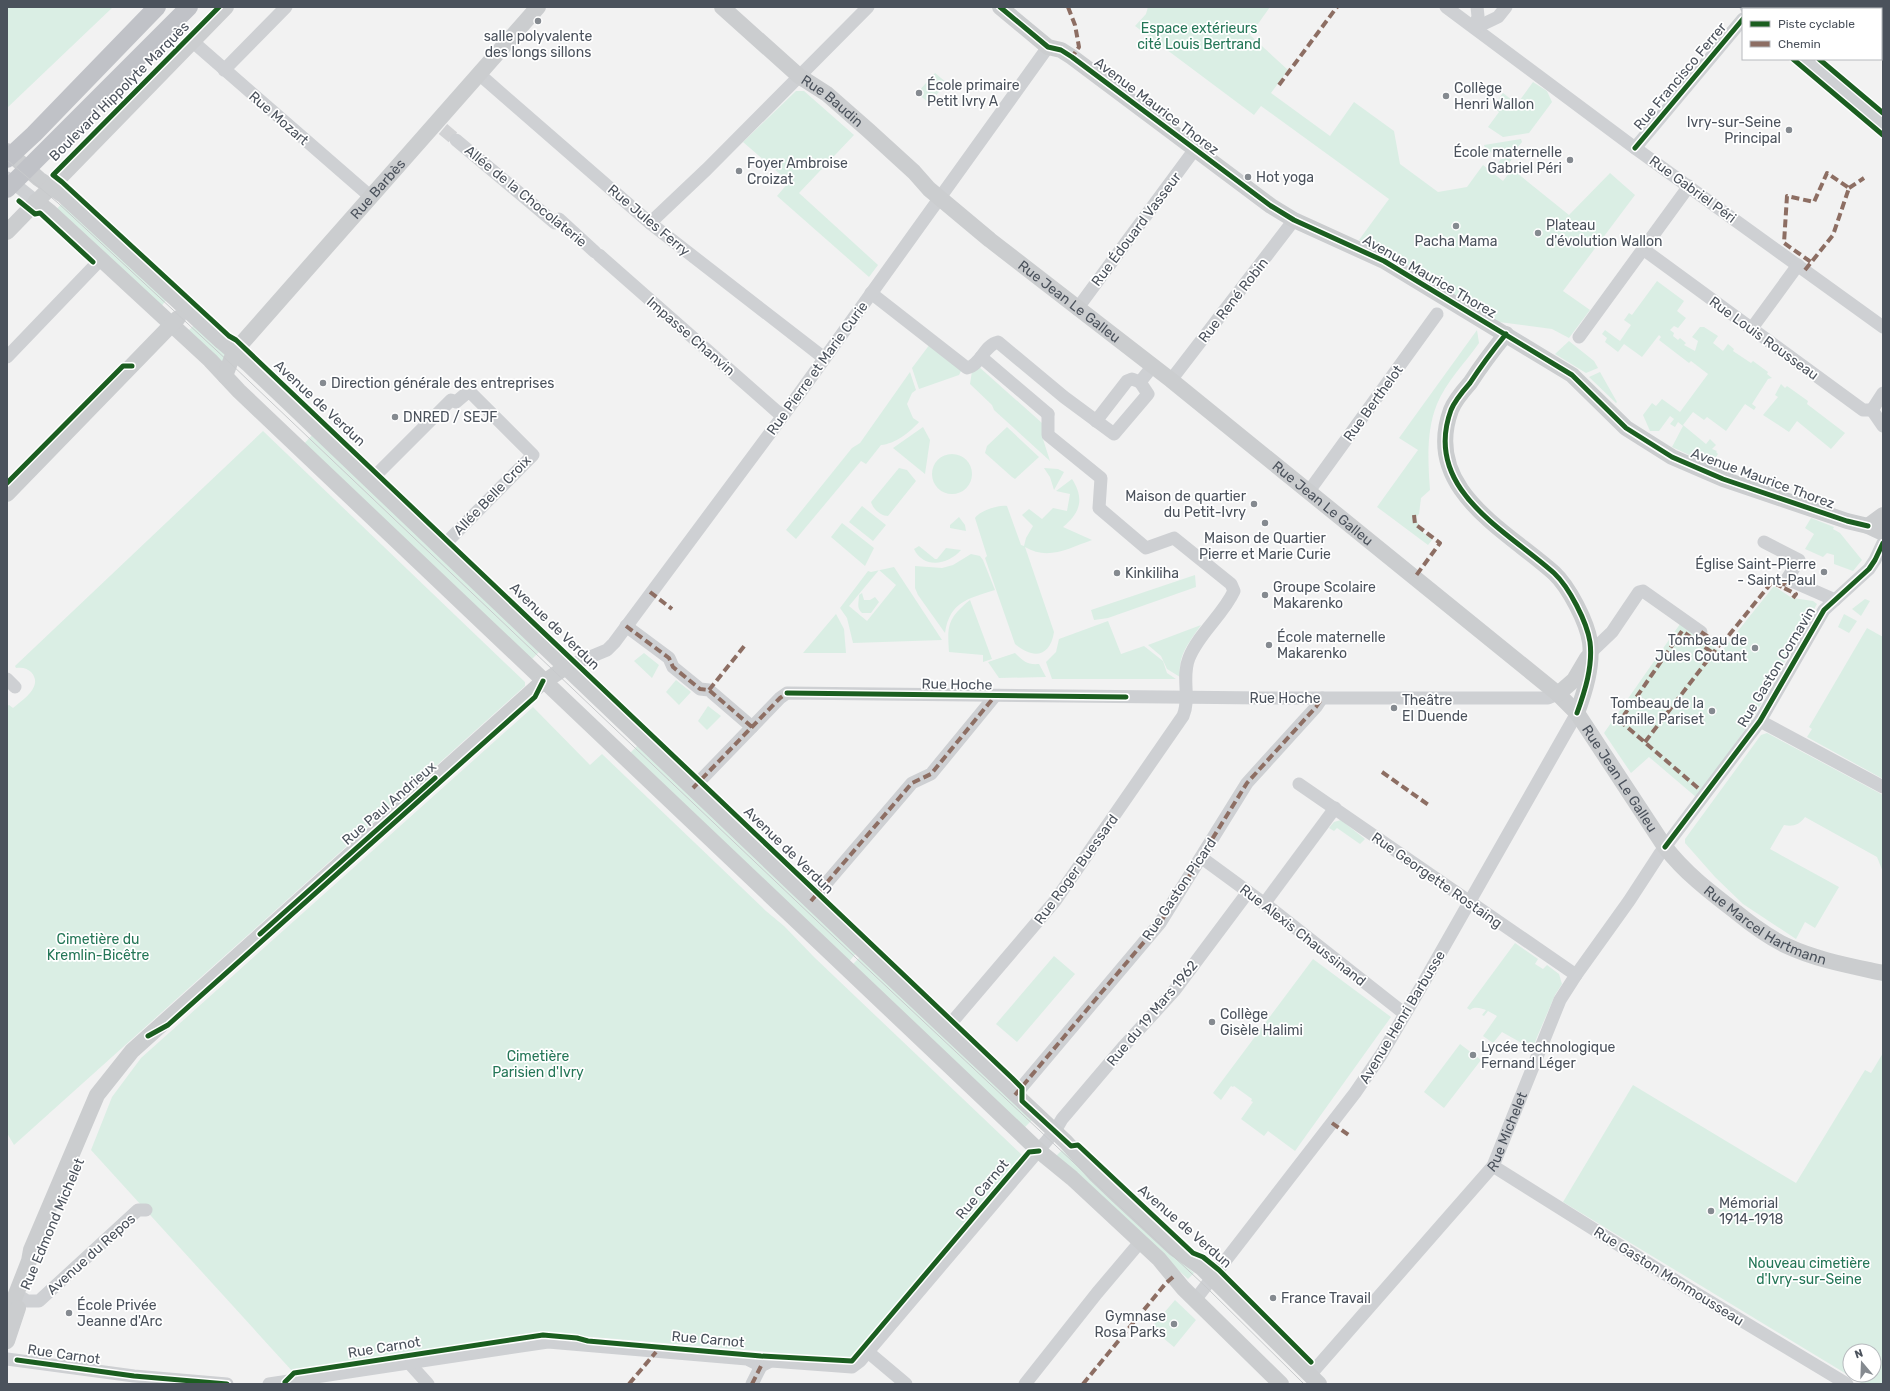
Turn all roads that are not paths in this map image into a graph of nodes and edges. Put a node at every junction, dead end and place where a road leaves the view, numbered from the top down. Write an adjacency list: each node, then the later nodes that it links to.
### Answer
1 (157, 7): 25 (highway)
2 (189, 7): 28 (highway)
3 (226, 7): 14 (main road, Boulevard Hippolyte Marquès)
4 (286, 7): 17 (street)
5 (538, 7): 18 (main road, Rue Barbès)
6 (722, 7): 19 (main road, Rue Baudin)
7 (868, 7): 19 (street)
8 (1000, 7): 15 (main road, Avenue Maurice Thorez)
9 (1446, 7): 13 (street, Rue Gabriel Péri)
10 (1476, 7): 13 (street)
11 (1506, 7): 13 (street)
12 (1742, 20): 22 (street, Rue Francisco Ferrer)
13 (1475, 28): 22 (street, Rue Gabriel Péri)
14 (192, 42): 17 (street, Rue Mozart); 29 (main road, Boulevard Hippolyte Marquès)
15 (1048, 47): 23 (main road, Avenue Maurice Thorez); 30 (street, Rue Pierre et Marie Curie)
16 (1807, 60): 20 (street)
17 (224, 70): 31 (street, Rue Mozart)
18 (479, 74): 31 (main road, Rue Barbès); 33 (street, Rue Jules Ferry)
19 (799, 76): 30 (main road, Rue Baudin); 33 (street)
20 (1883, 124)
21 (456, 140): 36 (street, Allée de la Chocolaterie)
22 (1635, 148): 27 (street, Rue Gabriel Péri)
23 (1195, 150): 32 (main road, Avenue Maurice Thorez); 40 (street, Rue Édouard Vasseur)
24 (7, 151): 29 (main road)
25 (7, 159)
26 (7, 178): 29 (street)
27 (1689, 186): 35 (street); 38 (street, Rue Gabriel Péri)
28 (7, 188)
29 (38, 191): 34 (main road, Boulevard Hippolyte Marquès); 37 (main road); 41 (main road, Avenue de Verdun)
30 (940, 196): 39 (street, Rue Pierre et Marie Curie); 40 (main road, Rue Jean Le Galleu)
31 (371, 197): 48 (main road, Rue Barbès)
32 (1294, 220): 46 (main road, Avenue Maurice Thorez); 54 (street, Rue René Robin)
33 (650, 223): 51 (street, Rue Jules Ferry)
34 (7, 232)
35 (1643, 249): 45 (street, Rue Louis Rousseau); 47 (street)
36 (597, 254): 60 (street, Impasse Chanvin)
37 (101, 259): 43 (main road); 49 (street)
38 (1798, 265): 44 (street, Rue Gabriel Péri); 45 (street)
39 (871, 293): 50 (street); 51 (street, Rue Pierre et Marie Curie)
40 (1077, 309): 52 (main road, Rue Jean Le Galleu)
41 (186, 310): 43 (main road); 48 (main road, Avenue de Verdun)
42 (1437, 314): 64 (street, Rue Berthelot)
43 (172, 325): 53 (main road); 65 (main road)
44 (1883, 327)
45 (1752, 328): 58 (street, Rue Louis Rousseau)
46 (1506, 334): 67 (main road, Avenue Maurice Thorez); 75 (main road)
47 (1579, 337)
48 (234, 352): 53 (main road, Rue Barbès); 63 (main road, Avenue de Verdun)
49 (7, 356)
50 (981, 357): 57 (street); 59 (street)
51 (824, 358): 60 (street, Rue Pierre et Marie Curie)
52 (1152, 367): 54 (main road, Rue Jean Le Galleu); 55 (street)
53 (225, 376): 78 (main road)
54 (1171, 380): 64 (main road, Rue Jean Le Galleu)
55 (1140, 382): 61 (street); 61 (street)
56 (1883, 393): 58 (street)
57 (1064, 398): 59 (street); 61 (street)
58 (1872, 410): 62 (street)
59 (1048, 414): 81 (street, Rue Roger Buessard)
60 (782, 416): 73 (street, Rue Pierre et Marie Curie)
61 (1096, 421)
62 (1883, 426)
63 (370, 480): 71 (main road, Avenue de Verdun); 71 (street, Allée Belle Croix)
64 (1308, 491): 79 (main road, Rue Jean Le Galleu)
65 (7, 494)
66 (1883, 515): 67 (main road)
67 (1868, 526): 68 (main road, Avenue Maurice Thorez)
68 (1883, 533)
69 (1764, 542): 72 (street)
70 (1883, 543): 72 (street, Rue Gaston Cornavin)
71 (442, 548): 76 (main road, Avenue de Verdun)
72 (1834, 600): 84 (street, Rue Gaston Cornavin)
73 (626, 626): 76 (street, Rue Pierre et Marie Curie); 85 (street)
74 (1701, 632): 75 (street)
75 (1590, 653): 77 (main road); 83 (main road)
76 (566, 667): 78 (main road, Rue Paul Andrieux); 88 (main road, Avenue de Verdun)
77 (1574, 680): 79 (main road); 83 (main road)
78 (543, 681): 100 (main road, Rue Paul Andrieux); 103 (main road)
79 (1558, 694): 82 (street, Rue Hoche); 83 (main road, Rue Jean Le Galleu)
80 (995, 696): 81 (street, Rue Hoche); 85 (street, Rue Hoche); 93 (street)
81 (1187, 697): 82 (street, Rue Hoche); 99 (street, Rue Roger Buessard)
82 (1322, 698): 91 (street, Rue Gaston Picard)
83 (1577, 713): 90 (main road, Rue Jean Le Galleu); 94 (street, Avenue Henri Barbusse)
84 (1760, 721): 87 (street); 90 (street, Rue Gaston Cornavin)
85 (752, 727): 88 (street, Rue Hoche)
86 (1299, 784): 89 (street, Rue Georgette Rostaing)
87 (1883, 787)
88 (692, 788): 93 (main road, Avenue de Verdun)
89 (1334, 808): 94 (street, Rue Georgette Rostaing); 95 (street)
90 (1665, 847): 96 (main road, Rue Marcel Hartmann); 97 (street, Rue Michelet)
91 (1202, 858): 92 (street, Rue Alexis Chaussinand); 101 (street, Rue Gaston Picard)
92 (1248, 892): 95 (street, Rue Alexis Chaussinand); 102 (street, Rue du 19 Mars 1962)
93 (811, 901): 99 (main road, Avenue de Verdun)
94 (1470, 903): 97 (street, Rue Georgette Rostaing); 98 (street, Avenue Henri Barbusse)
95 (1264, 904): 98 (street, Rue Alexis Chaussinand)
96 (1883, 973)
97 (1576, 975): 104 (street, Rue Michelet)
98 (1404, 1014): 107 (street, Avenue Henri Barbusse)
99 (946, 1029): 101 (main road, Avenue de Verdun)
100 (148, 1036): 108 (main road, Rue Edmond Michelet)
101 (1015, 1095): 102 (main road, Avenue de Verdun)
102 (1055, 1131): 103 (street, Rue Carnot); 107 (main road, Avenue de Verdun)
103 (1039, 1151): 106 (main road); 112 (street, Rue Carnot)
104 (1493, 1166): 117 (street, Rue Michelet); 125 (street, Rue Gaston Monmousseau)
105 (146, 1210): 108 (street, Avenue du Repos)
106 (1141, 1241): 109 (main road); 123 (street)
107 (1213, 1278): 109 (street, Avenue Henri Barbusse); 117 (main road, Avenue de Verdun)
108 (19, 1296): 110 (main road, Rue Edmond Michelet); 111 (main road, Rue Edmond Michelet)
109 (1195, 1300): 124 (main road)
110 (7, 1317)
111 (7, 1342)
112 (868, 1352): 115 (street, Rue Carnot); 122 (street)
113 (7, 1359): 116 (street, Rue Carnot)
114 (410, 1364): 115 (street, Rue Carnot); 119 (street, Rue Carnot); 120 (street)
115 (760, 1366): 121 (street)
116 (126, 1379): 118 (street, Rue Carnot)
117 (1310, 1381)
118 (227, 1384)
119 (269, 1384)
120 (428, 1384)
121 (752, 1384)
122 (906, 1384)
123 (1025, 1384)
124 (1281, 1384)
125 (1847, 1384)

